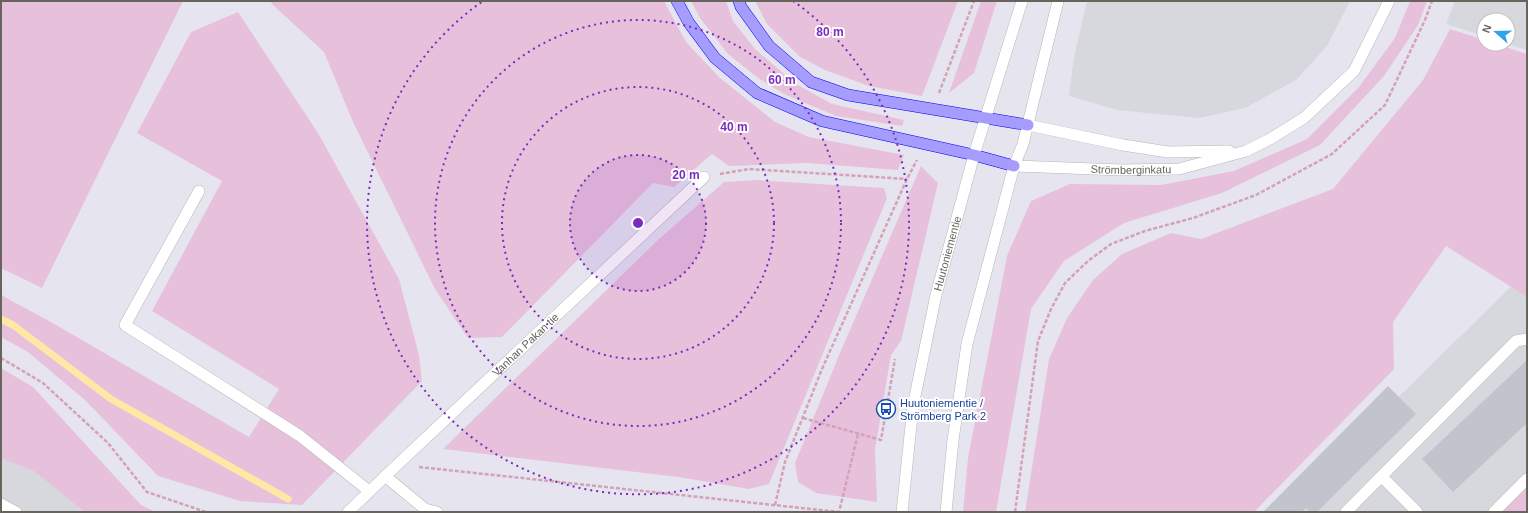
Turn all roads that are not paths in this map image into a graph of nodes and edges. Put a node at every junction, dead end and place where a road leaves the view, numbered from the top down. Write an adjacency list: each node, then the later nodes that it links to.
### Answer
1 (677, 1): 9 (highway)
2 (739, 1): 6 (highway)
3 (1022, 1): 6 (street, Huutoniementie)
4 (1058, 1): 7 (street)
5 (1389, 1): 8 (street, Strömberginkatu)
6 (985, 118): 7 (highway); 9 (street, Huutoniementie)
7 (1028, 125): 8 (street, Strömberginkatu); 10 (street)
8 (1246, 151): 10 (street, Strömberginkatu)
9 (974, 155): 10 (highway); 22 (street, Huutoniementie)
10 (1014, 166): 23 (street)
11 (704, 177): 14 (street, Vanhan Pakan tie)
12 (199, 191): 17 (street)
13 (1527, 339): 15 (street)
14 (385, 476): 17 (street, Vanhan Pakan tie); 21 (street)
15 (1382, 477): 24 (street); 25 (street)
16 (1527, 479): 26 (street)
17 (369, 491): 20 (street, Vanhan Pakan tie)
18 (1, 504): 19 (street)
19 (16, 512)
20 (348, 512)
21 (438, 512)
22 (902, 512)
23 (946, 512)
24 (1346, 512)
25 (1417, 512)
26 (1494, 512)

